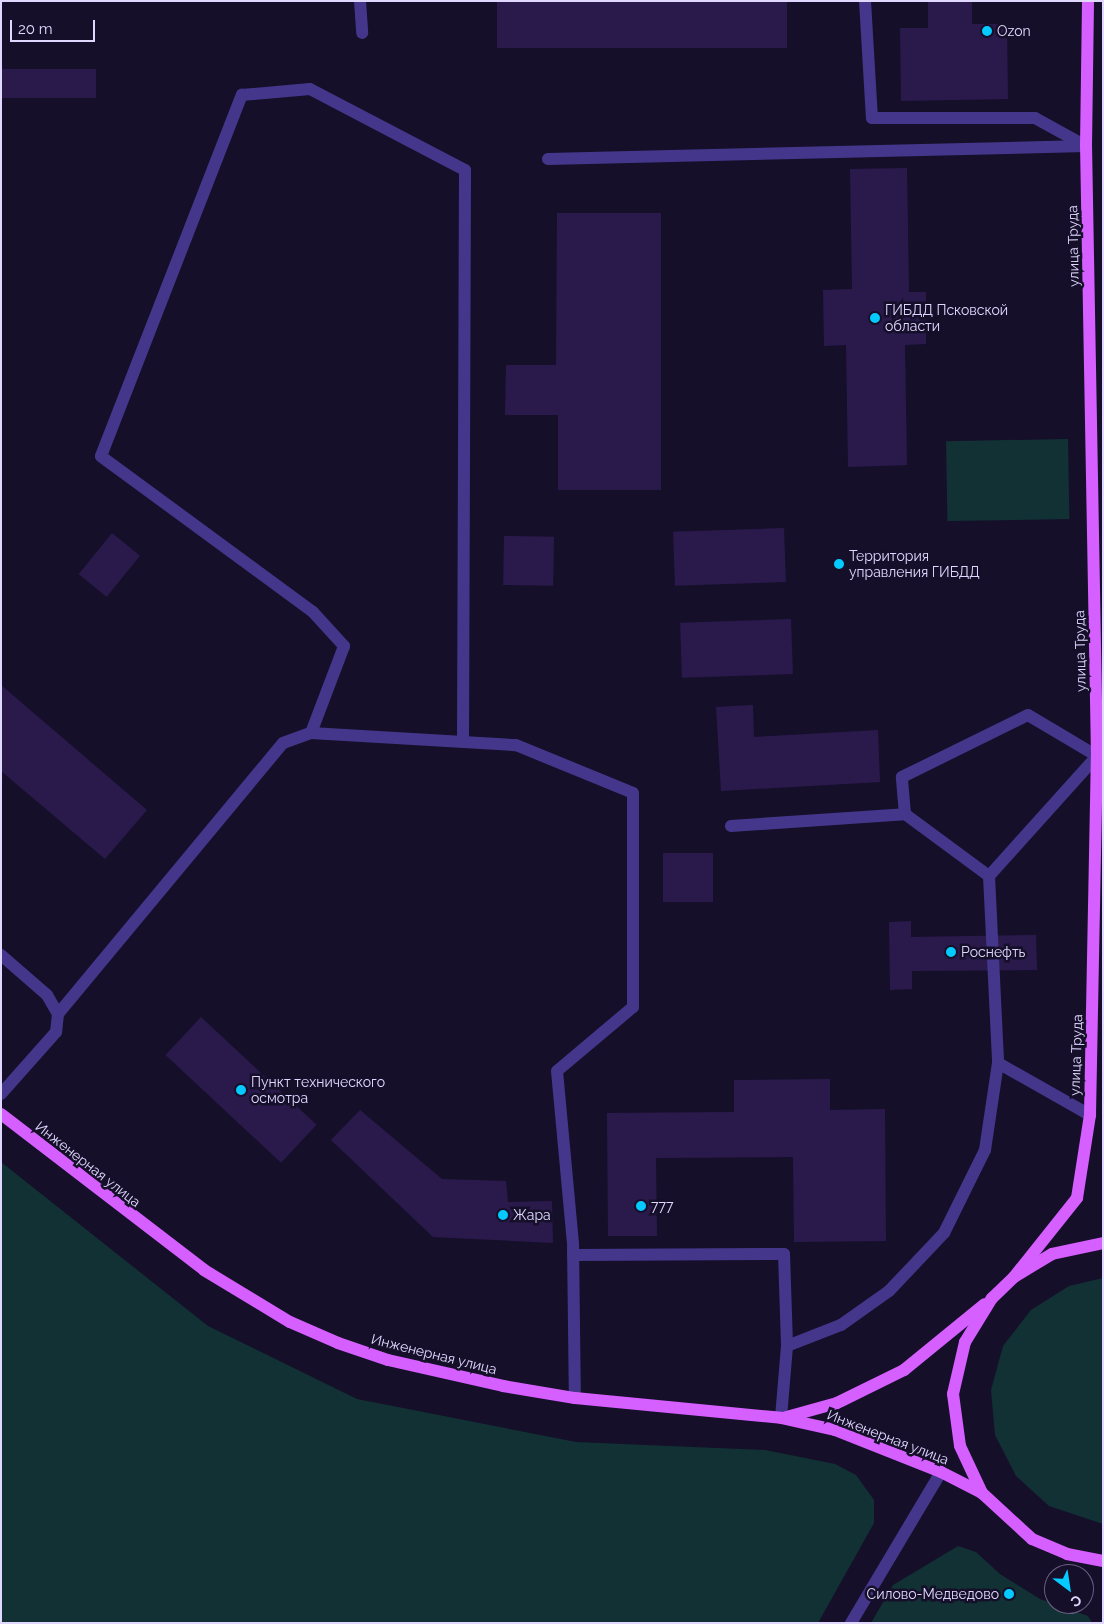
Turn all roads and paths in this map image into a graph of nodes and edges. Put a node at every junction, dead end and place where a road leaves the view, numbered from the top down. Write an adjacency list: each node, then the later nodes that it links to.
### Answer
1 (360, 1): 4 (street)
2 (865, 1): 5 (street)
3 (1088, 1): 5 (main road, улица Труда)
4 (362, 33)
5 (1086, 146): 6 (street); 9 (main road, улица Труда)
6 (548, 159)
7 (311, 733): 8 (street); 8 (street); 14 (street)
8 (464, 739): 20 (street)
9 (1097, 756): 10 (street); 12 (street); 18 (main road, улица Труда)
10 (905, 814): 11 (street); 12 (street)
11 (731, 826)
12 (989, 876): 15 (street)
13 (1, 955): 14 (street)
14 (58, 1014): 16 (street)
15 (998, 1063): 18 (street); 23 (street)
16 (1, 1094)
17 (1, 1114): 24 (main road, Инженерная улица)
18 (1090, 1114): 21 (main road, улица Труда)
19 (1103, 1243): 21 (main road, Инженерная улица)
20 (573, 1255): 23 (street); 24 (street)
21 (1014, 1277): 22 (main road, Инженерная улица)
22 (992, 1298): 25 (main road, Инженерная улица); 27 (main road, Инженерная улица)
23 (787, 1346): 25 (street)
24 (575, 1398): 25 (main road, Инженерная улица)
25 (781, 1418): 26 (main road, Инженерная улица)
26 (941, 1472): 27 (main road, Инженерная улица); 29 (street)
27 (982, 1493): 28 (main road, Инженерная улица)
28 (1103, 1561)
29 (851, 1623)

